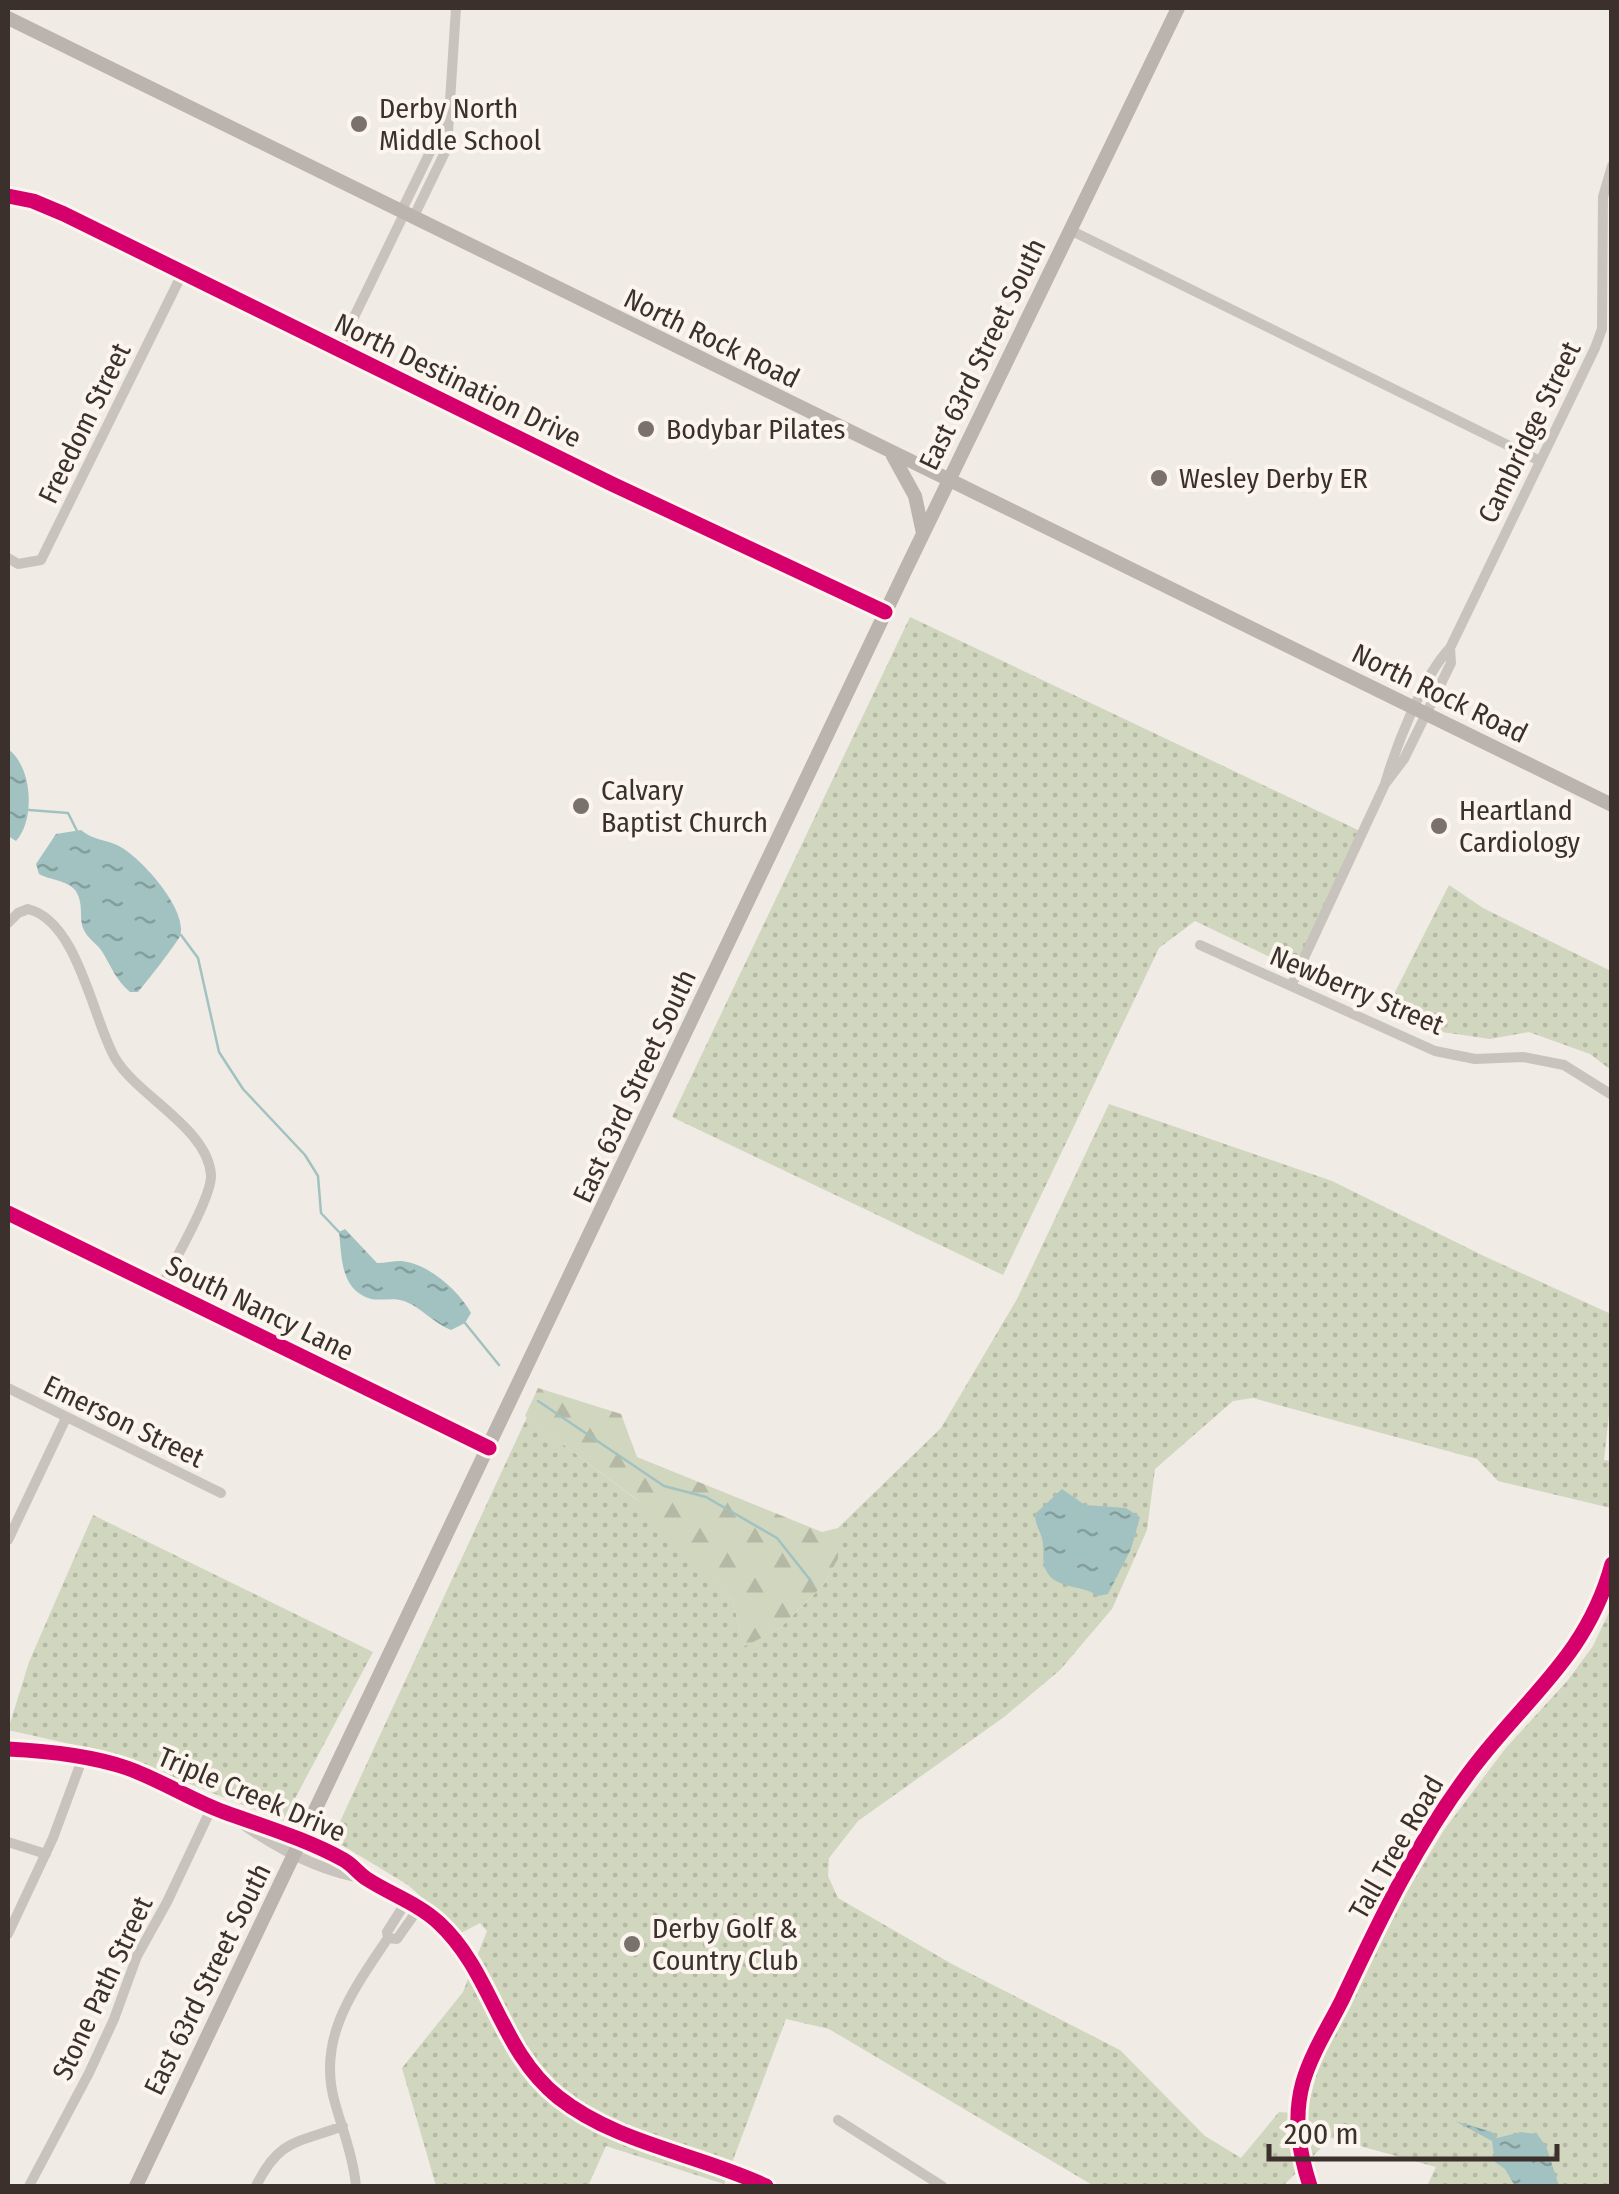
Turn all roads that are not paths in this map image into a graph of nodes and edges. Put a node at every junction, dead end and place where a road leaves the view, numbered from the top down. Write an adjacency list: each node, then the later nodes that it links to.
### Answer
1 (456, 8): 6 (street)
2 (1178, 8): 7 (main road, East 63rd Street South)
3 (8, 18): 6 (main road, North Rock Road)
4 (1612, 166): 11 (street, Cambridge Street)
5 (8, 196): 8 (street, North Destination Drive)
6 (406, 215): 9 (street); 10 (main road, North Rock Road)
7 (1070, 230): 11 (street); 12 (main road, East 63rd Street South)
8 (183, 272): 9 (street, North Destination Drive); 14 (street, Freedom Street)
9 (339, 348): 15 (street, North Destination Drive)
10 (893, 455): 12 (main road, North Rock Road); 13 (main road)
11 (1540, 461): 16 (street, Cambridge Street)
12 (948, 482): 13 (main road, East 63rd Street South); 16 (main road, North Rock Road)
13 (923, 533): 15 (main road, East 63rd Street South)
14 (8, 558)
15 (886, 612): 26 (main road, East 63rd Street South)
16 (1421, 712): 17 (main road, North Rock Road); 20 (street, Cambridge Street)
17 (1612, 805)
18 (8, 923): 23 (street)
19 (1200, 946): 20 (street, Newberry Street)
20 (1291, 986): 21 (street, Newberry Street)
21 (1612, 1095)
22 (8, 1213): 23 (street, South Nancy Lane)
23 (161, 1288): 26 (street, South Nancy Lane)
24 (8, 1388): 25 (street, Emerson Street)
25 (64, 1423): 27 (street, Emerson Street); 28 (street)
26 (490, 1448): 34 (main road, East 63rd Street South)
27 (221, 1493)
28 (8, 1540)
29 (1612, 1564): 48 (street, Tall Tree Road)
30 (8, 1749): 31 (street, Triple Creek Drive)
31 (83, 1757): 32 (street, Triple Creek Drive); 35 (street)
32 (212, 1807): 34 (street, Triple Creek Drive); 42 (street, Stone Path Street)
33 (8, 1842): 35 (street)
34 (298, 1847): 36 (street, Triple Creek Drive); 43 (main road, East 63rd Street South)
35 (46, 1854): 38 (street)
36 (406, 1902): 37 (street, Triple Creek Drive); 39 (street)
37 (418, 1909): 39 (street); 46 (street, Triple Creek Drive)
38 (8, 1934)
39 (388, 1938): 41 (street)
40 (838, 2120): 47 (street)
41 (343, 2126): 44 (street); 45 (street)
42 (29, 2186)
43 (136, 2186)
44 (256, 2186)
45 (356, 2186)
46 (766, 2186)
47 (942, 2186)
48 (1310, 2186)

